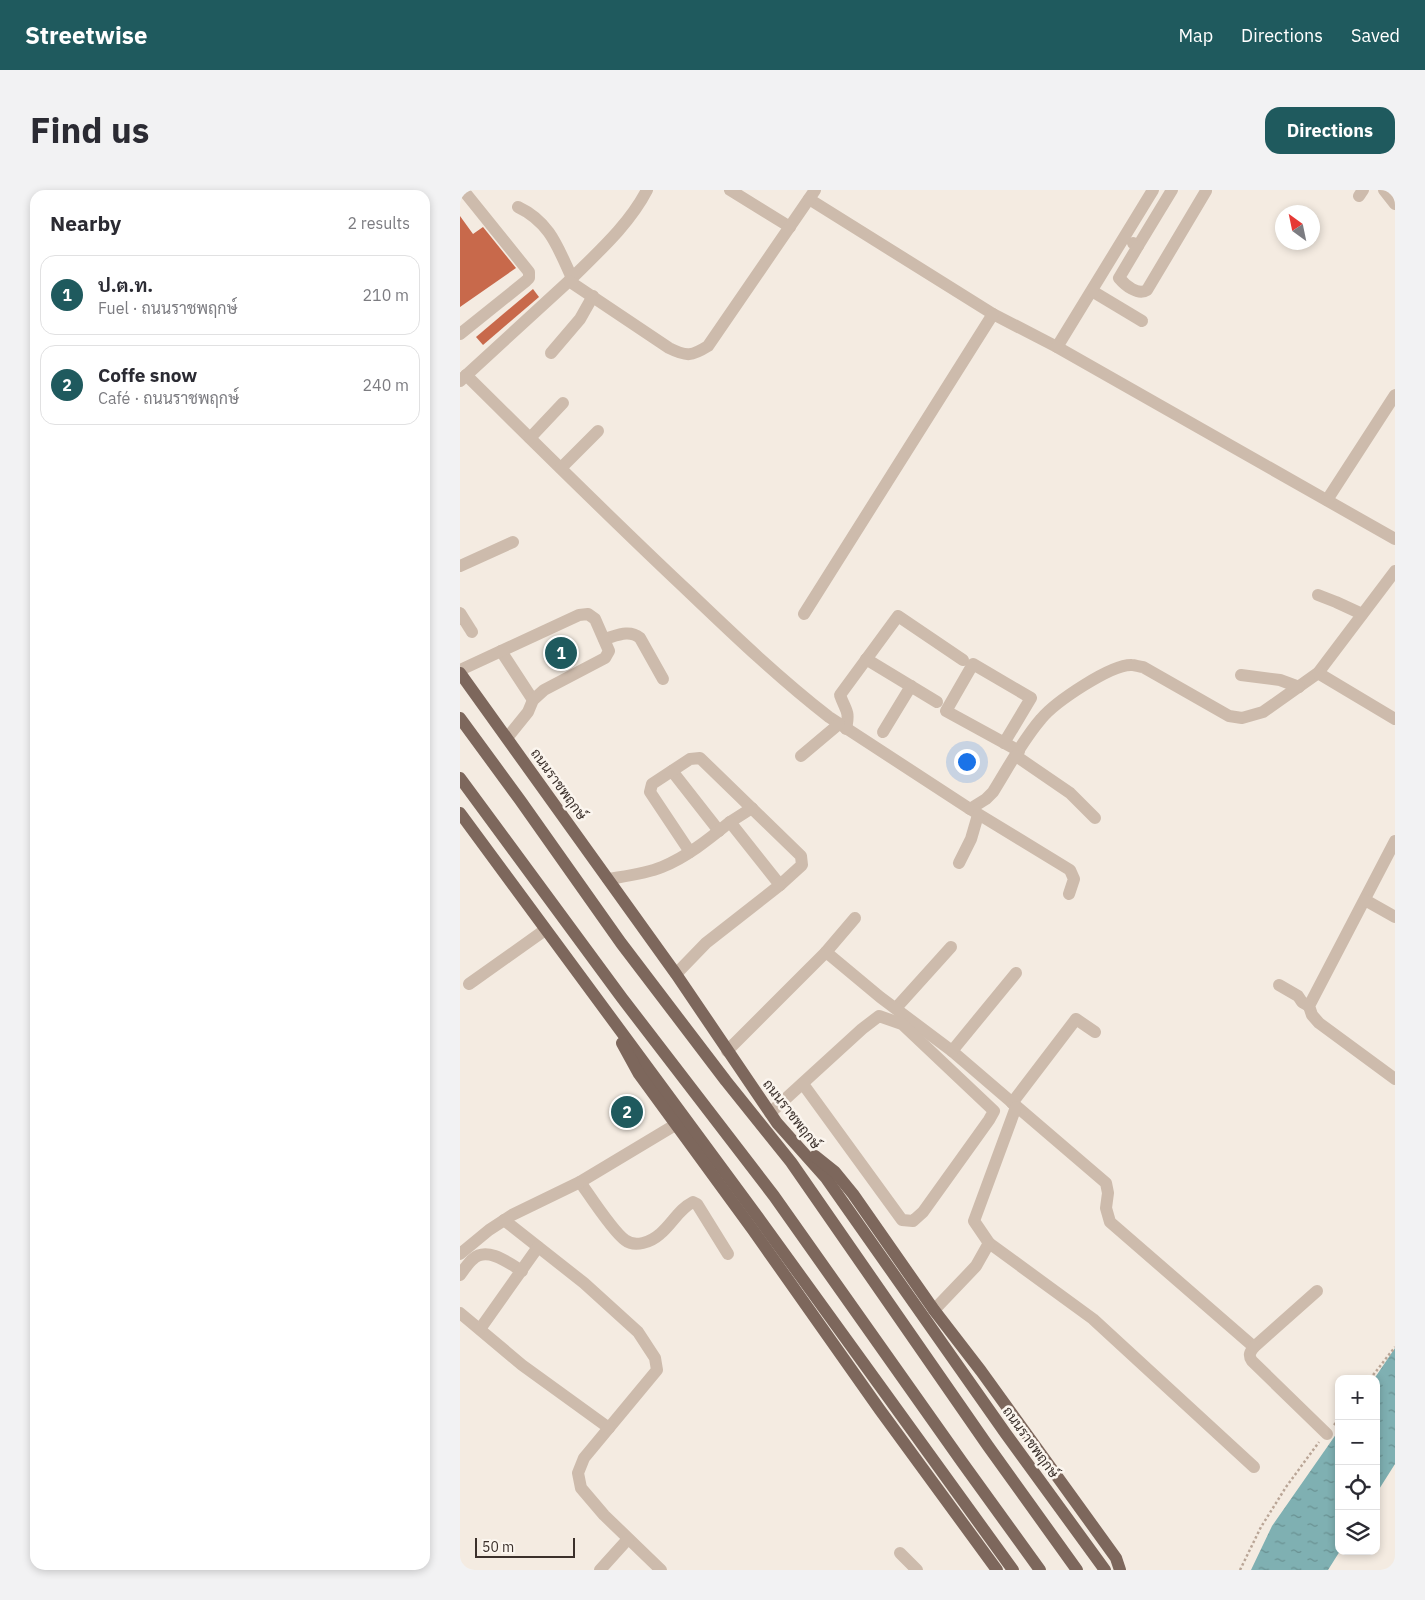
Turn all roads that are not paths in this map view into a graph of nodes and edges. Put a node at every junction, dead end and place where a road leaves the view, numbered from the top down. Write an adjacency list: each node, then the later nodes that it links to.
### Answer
1 (463, 190): 19 (street)
2 (647, 190): 14 (street)
3 (730, 190): 11 (street)
4 (1153, 190): 12 (street)
5 (1172, 190): 13 (street)
6 (1206, 190): 13 (street)
7 (1384, 190): 9 (street)
8 (812, 194): 11 (street); 17 (street)
9 (1395, 204)
10 (518, 207): 14 (street)
11 (790, 227): 16 (street)
12 (1124, 237): 13 (street); 15 (street)
13 (1138, 246)
14 (571, 280): 16 (street); 22 (street)
15 (1092, 291): 18 (street); 20 (street)
16 (593, 296): 21 (street)
17 (993, 314): 20 (street); 35 (street)
18 (1142, 321)
19 (460, 334)
20 (1057, 347): 28 (street)
21 (551, 353)
22 (463, 378): 26 (street)
23 (1395, 395): 28 (street)
24 (563, 403): 26 (street)
25 (598, 431): 27 (street)
26 (530, 438): 27 (street)
27 (560, 468): 52 (street)
28 (1327, 500): 29 (street)
29 (1395, 539)
30 (513, 542): 31 (street)
31 (460, 566)
32 (1395, 571): 36 (street)
33 (1318, 595): 36 (street)
34 (460, 613): 37 (street)
35 (804, 614)
36 (1362, 614): 43 (street)
37 (472, 632)
38 (604, 639): 39 (street); 45 (street); 48 (street)
39 (501, 651): 42 (street); 48 (street)
40 (866, 659): 41 (street); 46 (street); 52 (street)
41 (963, 660)
42 (460, 672): 54 (main road, ถนนราชพฤกษ์)
43 (1318, 673): 47 (street); 51 (street)
44 (1241, 675): 47 (street)
45 (664, 679)
46 (911, 686): 49 (street); 53 (street)
47 (1299, 687): 56 (street)
48 (533, 700): 54 (street)
49 (937, 702)
50 (460, 718): 117 (main road)
51 (1395, 719)
52 (842, 726): 57 (street); 61 (street)
53 (884, 732)
54 (507, 738): 69 (main road, ถนนราชพฤกษ์)
55 (1004, 743): 55 (street); 56 (street)
56 (1018, 753): 61 (street); 63 (street)
57 (801, 756)
58 (672, 771): 60 (street); 65 (street); 67 (street)
59 (460, 778): 116 (main road)
60 (752, 808): 64 (street); 70 (street)
61 (974, 812): 68 (street); 71 (street)
62 (460, 813): 75 (main road)
63 (1095, 818)
64 (730, 822): 65 (street); 70 (street)
65 (719, 831): 67 (street)
66 (1395, 841): 72 (street)
67 (690, 852): 69 (street)
68 (959, 863)
69 (608, 878): 79 (main road, ถนนราชพฤกษ์)
70 (780, 885): 79 (street)
71 (1069, 894)
72 (1365, 900): 73 (street); 82 (street)
73 (1395, 917)
74 (855, 918): 77 (street)
75 (545, 930): 80 (street); 84 (main road)
76 (951, 947): 83 (street)
77 (826, 952): 83 (street); 86 (street)
78 (1016, 973): 87 (street)
79 (676, 974): 86 (main road, ถนนราชพฤกษ์)
80 (469, 984)
81 (1279, 985): 82 (street)
82 (1309, 1006): 88 (street)
83 (896, 1008): 87 (street)
84 (613, 1021): 92 (main road); 115 (main road)
85 (1095, 1032): 90 (street)
86 (727, 1051): 91 (main road, ถนนราชพฤกษ์)
87 (952, 1051): 90 (street)
88 (1395, 1079)
89 (802, 1084): 89 (street); 91 (street)
90 (1014, 1105): 95 (street); 105 (street)
91 (774, 1118): 102 (main road); 118 (main road, ถนนราชพฤกษ์)
92 (675, 1125): 93 (street); 114 (main road)
93 (580, 1182): 94 (street); 98 (street)
94 (504, 1220): 96 (street); 97 (street)
95 (989, 1243): 102 (street); 108 (street)
96 (538, 1247): 99 (street); 106 (street)
97 (460, 1254)
98 (728, 1254)
99 (522, 1270): 100 (street); 104 (street)
100 (460, 1275)
101 (1317, 1291): 105 (street)
102 (934, 1310): 119 (main road)
103 (460, 1313): 104 (street)
104 (480, 1329): 106 (street)
105 (1254, 1347): 107 (street)
106 (609, 1428): 109 (street)
107 (1327, 1434)
108 (1254, 1466)
109 (628, 1539): 111 (street); 112 (street)
110 (900, 1553): 113 (street)
111 (600, 1570)
112 (661, 1570)
113 (917, 1570)
114 (997, 1570)
115 (1013, 1570)
116 (1040, 1570)
117 (1076, 1570)
118 (1105, 1570)
119 (1120, 1570)

